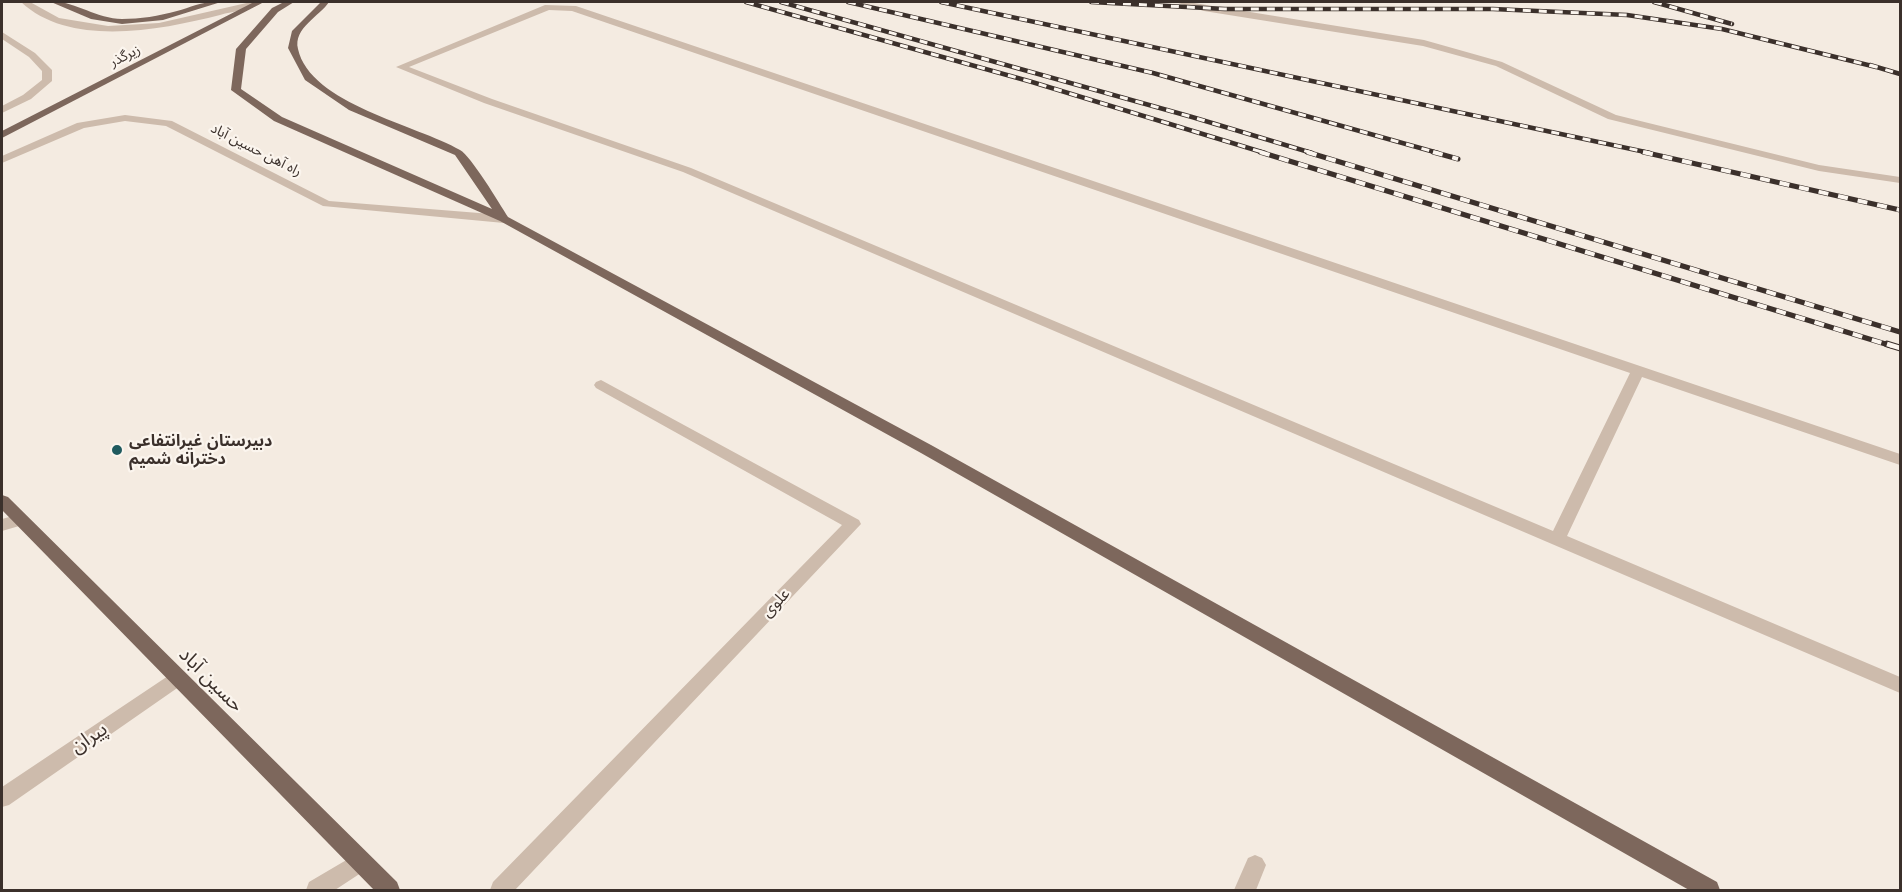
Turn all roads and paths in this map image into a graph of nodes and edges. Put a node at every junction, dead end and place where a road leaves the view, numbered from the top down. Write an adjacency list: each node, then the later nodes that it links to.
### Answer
1 (25, 2): 4 (street)
2 (55, 2): 3 (main road)
3 (217, 2)
4 (260, 2): 10 (main road, زیرگذر)
5 (290, 2): 13 (main road)
6 (325, 2): 13 (main road)
7 (1179, 2): 12 (street)
8 (2, 35): 9 (street)
9 (2, 110)
10 (2, 135)
11 (2, 160): 13 (street, راه آهن حسین آباد)
12 (1900, 180)
13 (504, 219): 29 (main road)
14 (1638, 371): 16 (street); 19 (street); 19 (street)
15 (601, 385): 27 (street, علوی)
16 (1900, 460)
17 (2, 501): 18 (main road, حسین آباد)
18 (11, 523): 20 (main road, حسین آباد)
19 (1557, 538): 21 (street)
20 (177, 678): 22 (street, پیران); 23 (main road, حسین آباد)
21 (1900, 685)
22 (2, 798)
23 (360, 862): 25 (street); 26 (main road, حسین آباد)
24 (1256, 865): 28 (street)
25 (317, 891)
26 (389, 891)
27 (501, 891)
28 (1245, 891)
29 (1709, 891)

